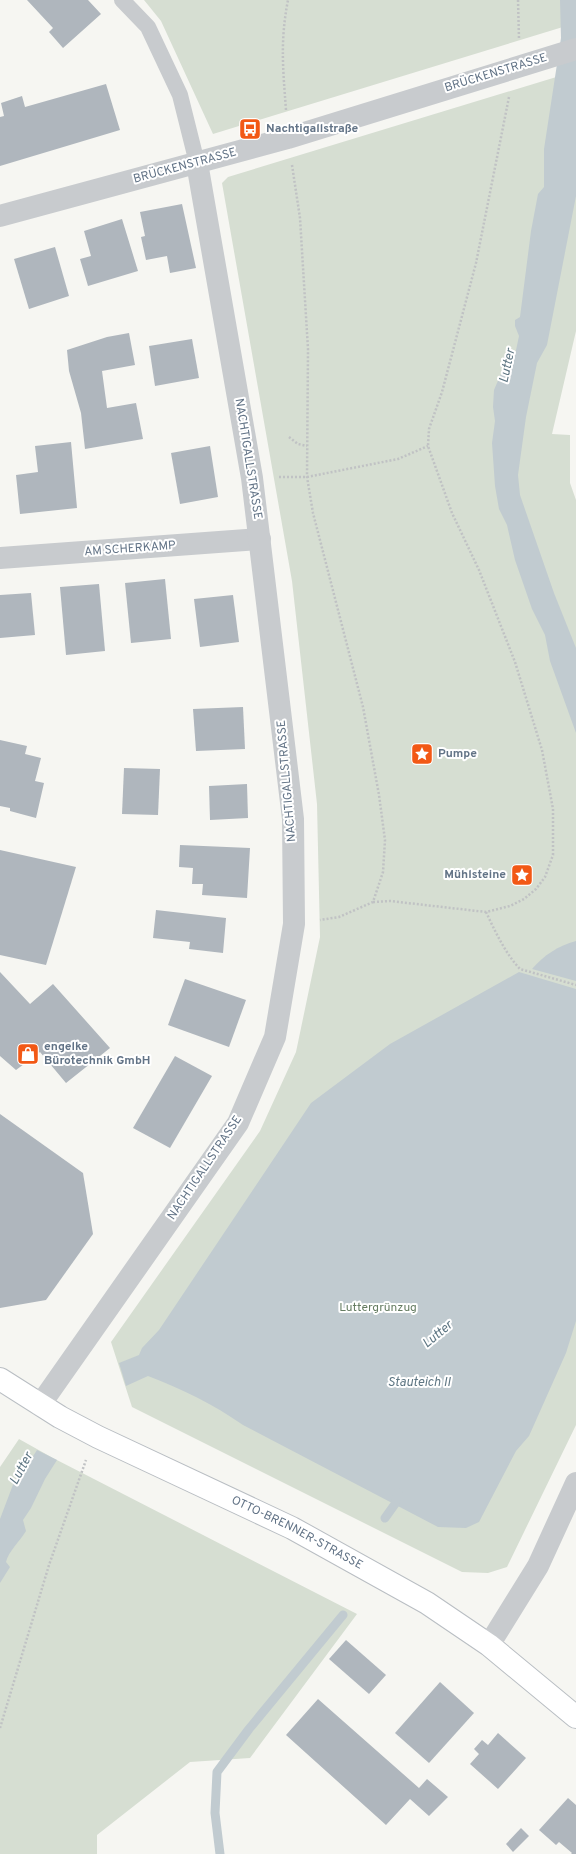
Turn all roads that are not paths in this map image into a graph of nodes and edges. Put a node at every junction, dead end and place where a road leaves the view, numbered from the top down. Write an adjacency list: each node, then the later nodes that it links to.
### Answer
1 (122, 0): 3 (lane)
2 (576, 49): 3 (street, BRÜCKENSTRASSE)
3 (197, 163): 4 (street, BRÜCKENSTRASSE); 5 (street, NACHTIGALLSTRASSE)
4 (0, 216)
5 (260, 539): 6 (street, AM SCHERKAMP); 8 (street, NACHTIGALLSTRASSE)
6 (0, 558)
7 (0, 1379): 8 (street, OTTO-BRENNER-STRASSE)
8 (40, 1405): 10 (street, OTTO-BRENNER-STRASSE)
9 (576, 1483): 10 (street)
10 (489, 1645): 11 (street, OTTO-BRENNER-STRASSE)
11 (576, 1717)

